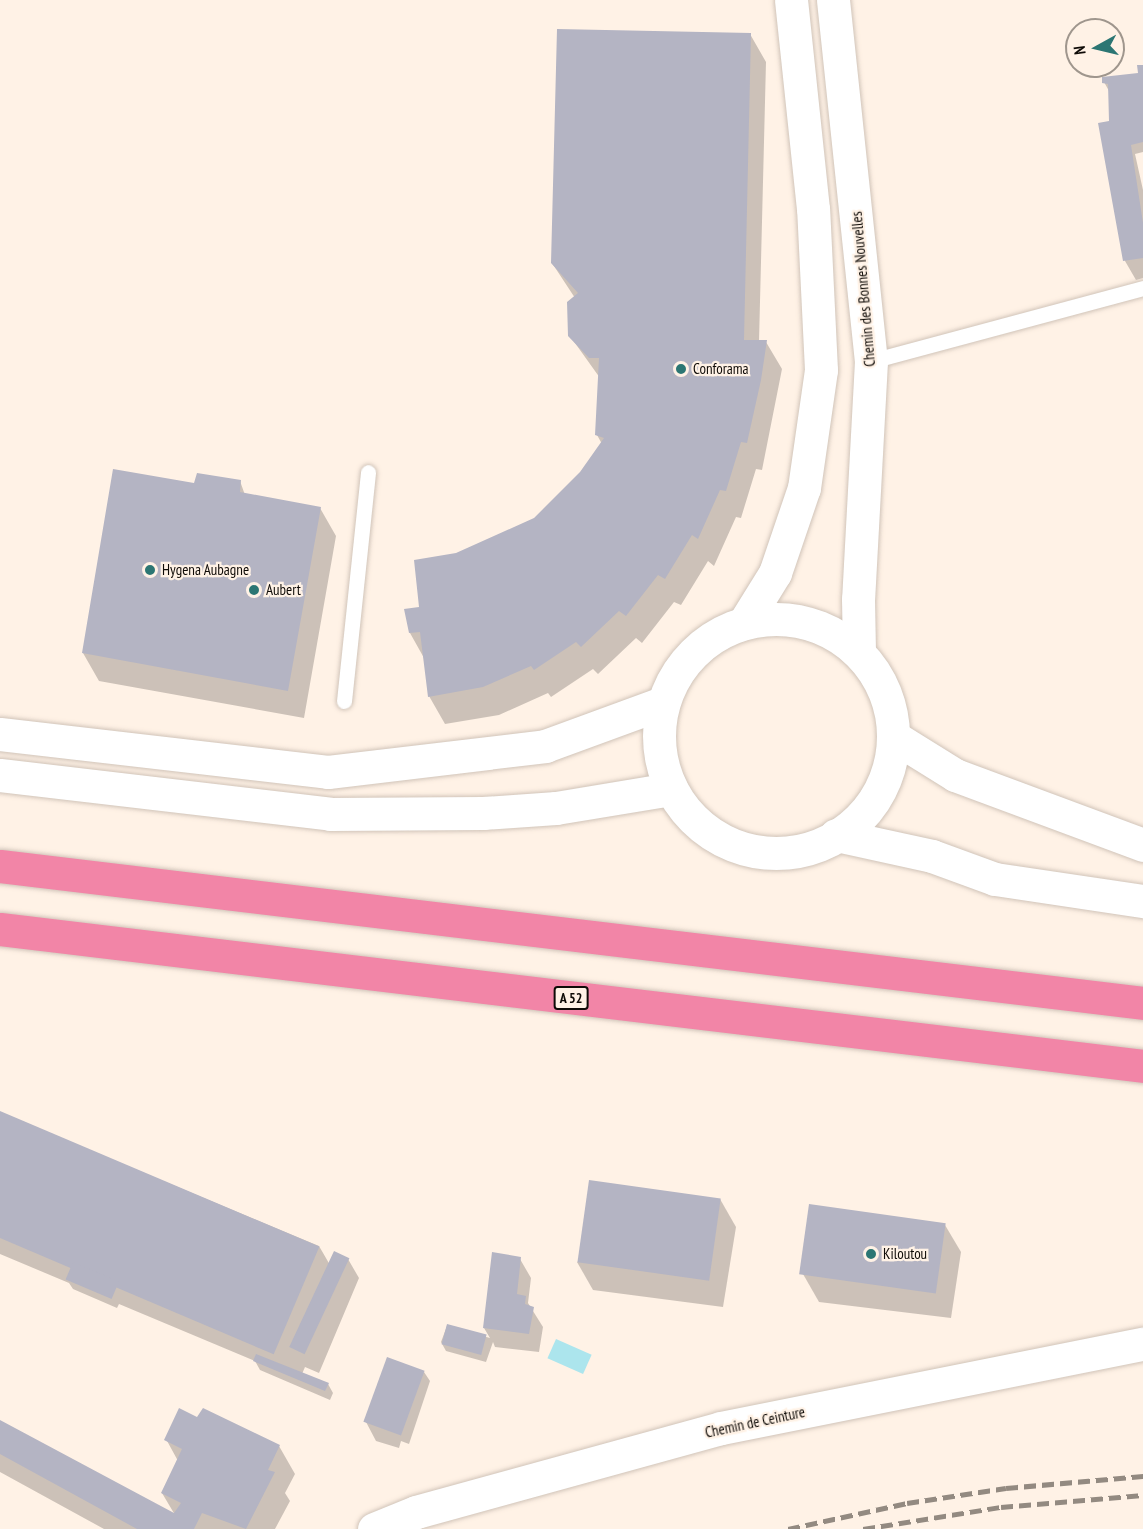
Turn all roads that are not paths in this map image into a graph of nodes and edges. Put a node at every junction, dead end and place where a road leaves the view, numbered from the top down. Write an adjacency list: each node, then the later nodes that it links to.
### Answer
1 (791, 0): 6 (main road)
2 (833, 0): 4 (main road, Chemin des Bonnes Nouvelles)
3 (1143, 288): 4 (lane)
4 (871, 361): 7 (main road, Chemin des Bonnes Nouvelles)
5 (368, 472): 8 (lane)
6 (744, 623): 7 (main road); 9 (main road)
7 (859, 651): 11 (main road)
8 (344, 700)
9 (660, 704): 10 (main road); 13 (main road)
10 (0, 734)
11 (894, 737): 14 (main road); 15 (main road)
12 (0, 775): 13 (main road)
13 (671, 789): 14 (main road)
14 (836, 835): 17 (main road)
15 (1143, 845)
16 (0, 866): 19 (highway)
17 (1143, 901)
18 (0, 929): 20 (highway, A 52)
19 (1143, 1003)
20 (1143, 1066)
21 (1143, 1344): 22 (main road, Chemin de Ceinture)
22 (374, 1529)

